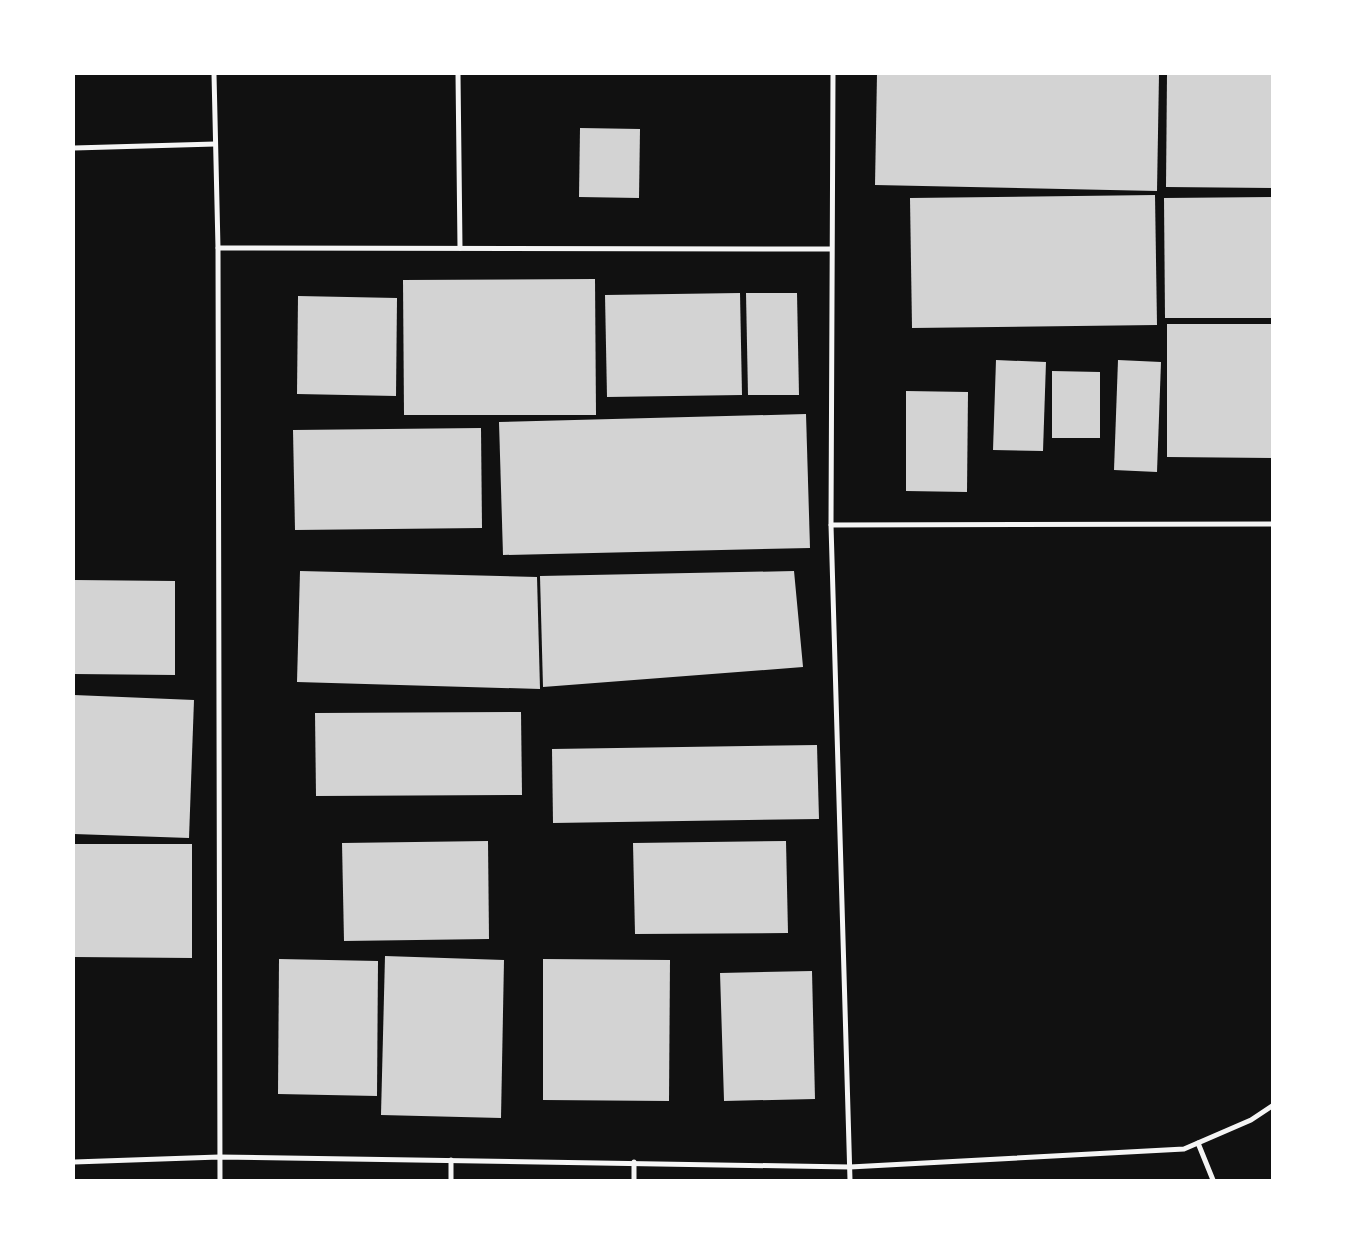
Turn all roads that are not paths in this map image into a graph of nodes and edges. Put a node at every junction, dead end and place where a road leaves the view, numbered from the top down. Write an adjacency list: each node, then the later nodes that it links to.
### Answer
1 (214, 74): 4 (street)
2 (458, 74): 7 (street)
3 (833, 74): 8 (street)
4 (215, 144): 5 (street); 6 (street)
5 (74, 148)
6 (218, 248): 7 (street); 13 (street)
7 (460, 248): 8 (street)
8 (831, 249): 9 (street)
9 (831, 524): 10 (street); 17 (street)
10 (1272, 524)
11 (1272, 1106): 12 (street)
12 (1198, 1143): 17 (street); 22 (street)
13 (219, 1157): 14 (street); 15 (street); 18 (street)
14 (451, 1160): 16 (street); 19 (street)
15 (74, 1162)
16 (634, 1162): 17 (street); 20 (street)
17 (850, 1167): 21 (street)
18 (220, 1180)
19 (451, 1180)
20 (634, 1180)
21 (850, 1180)
22 (1214, 1180)

